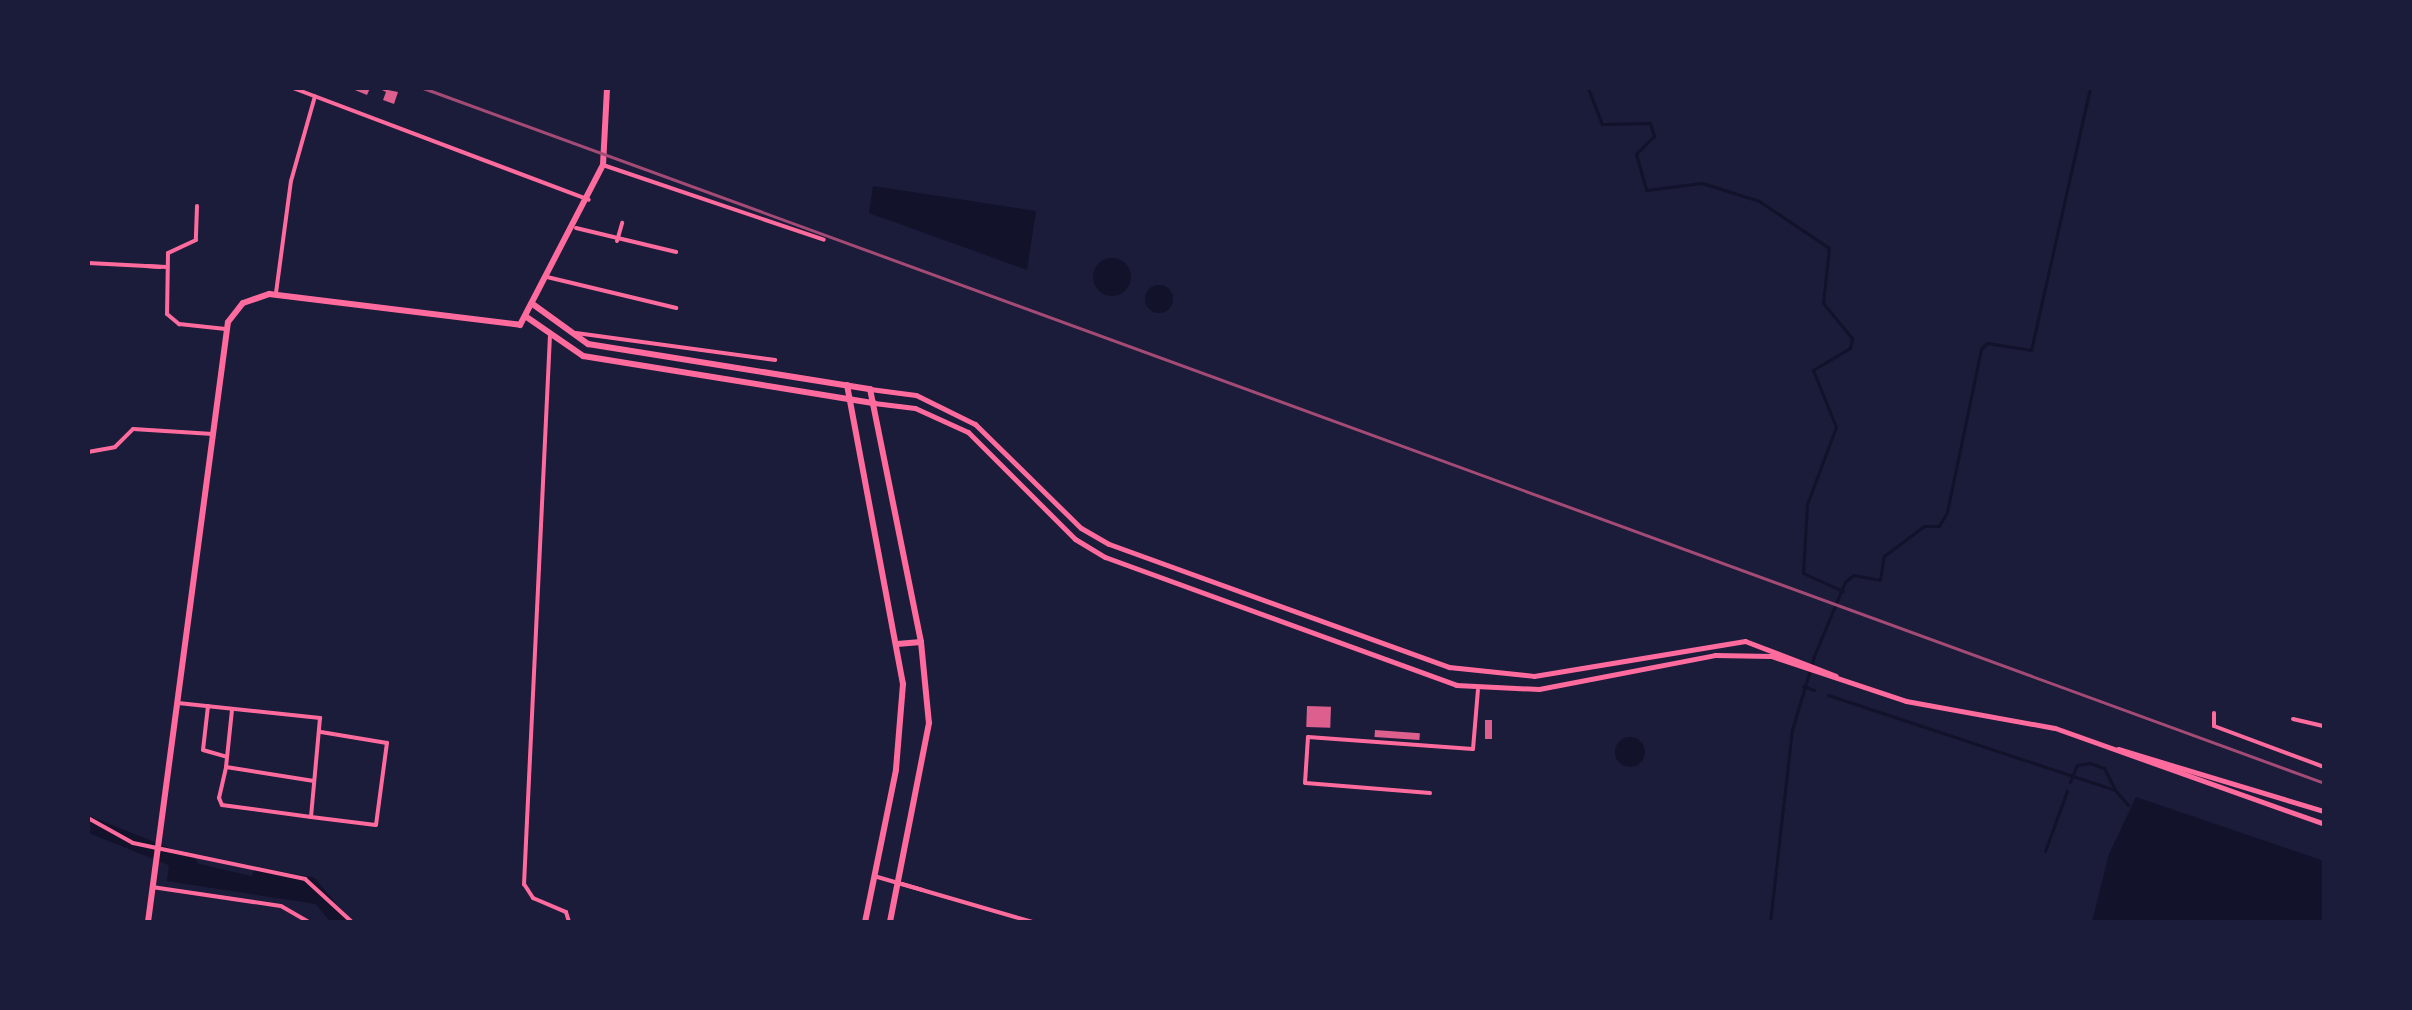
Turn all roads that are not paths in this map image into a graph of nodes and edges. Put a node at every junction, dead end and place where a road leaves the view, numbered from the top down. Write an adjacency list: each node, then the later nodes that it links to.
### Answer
1 (293, 88): 3 (street)
2 (607, 88): 4 (main road)
3 (315, 96): 5 (street); 15 (street)
4 (603, 165): 5 (main road); 9 (street)
5 (589, 200): 8 (main road)
6 (197, 206): 13 (street)
7 (622, 223): 10 (street)
8 (576, 228): 10 (street); 14 (main road)
9 (824, 240)
10 (617, 241): 11 (street)
11 (676, 252)
12 (88, 263): 13 (street)
13 (168, 267): 19 (street)
14 (547, 277): 16 (main road); 17 (street)
15 (276, 294): 18 (main road); 19 (main road)
16 (534, 305): 18 (main road); 23 (main road)
17 (676, 308)
18 (528, 318): 21 (main road)
19 (226, 329): 31 (main road)
20 (574, 332): 22 (street)
21 (550, 335): 26 (main road); 69 (street)
22 (630, 341): 23 (street); 25 (street)
23 (629, 351): 24 (main road)
24 (664, 356): 26 (main road); 27 (main road)
25 (775, 360)
26 (663, 369): 29 (main road)
27 (847, 385): 28 (main road); 29 (main road)
28 (870, 389): 30 (main road); 33 (street)
29 (850, 398): 30 (main road); 37 (main road)
30 (874, 403): 34 (street); 36 (main road)
31 (214, 434): 32 (street); 45 (main road)
32 (88, 452)
33 (1109, 544): 34 (street); 38 (street)
34 (1105, 557): 41 (street)
35 (1745, 641): 39 (street); 40 (street); 43 (street)
36 (921, 642): 37 (main road); 64 (main road)
37 (897, 644): 63 (main road)
38 (1394, 648): 39 (street); 41 (street)
39 (1669, 652): 42 (street)
40 (1743, 653): 42 (street); 43 (street)
41 (1389, 660): 44 (street)
42 (1671, 664): 44 (street)
43 (1836, 676): 52 (street)
44 (1478, 690): 57 (street)
45 (178, 703): 46 (street); 62 (main road)
46 (208, 706): 47 (street); 53 (street)
47 (233, 709): 51 (street); 53 (street)
48 (2214, 713): 55 (street)
49 (2293, 719): 50 (street)
50 (2324, 726)
51 (321, 732): 56 (street); 59 (street)
52 (2117, 749): 58 (street); 61 (street)
53 (227, 757): 54 (street)
54 (226, 767): 56 (street); 59 (street)
55 (2324, 767)
56 (314, 781): 59 (street)
57 (1430, 793)
58 (2324, 811)
59 (311, 817)
60 (88, 818): 62 (street)
61 (2324, 824)
62 (155, 849): 65 (main road); 68 (street)
63 (874, 876): 64 (street); 70 (main road)
64 (900, 883): 71 (main road); 72 (street)
65 (152, 887): 66 (main road); 67 (street)
66 (148, 922)
67 (309, 922)
68 (352, 922)
69 (569, 922)
70 (865, 922)
71 (890, 922)
72 (1032, 922)

